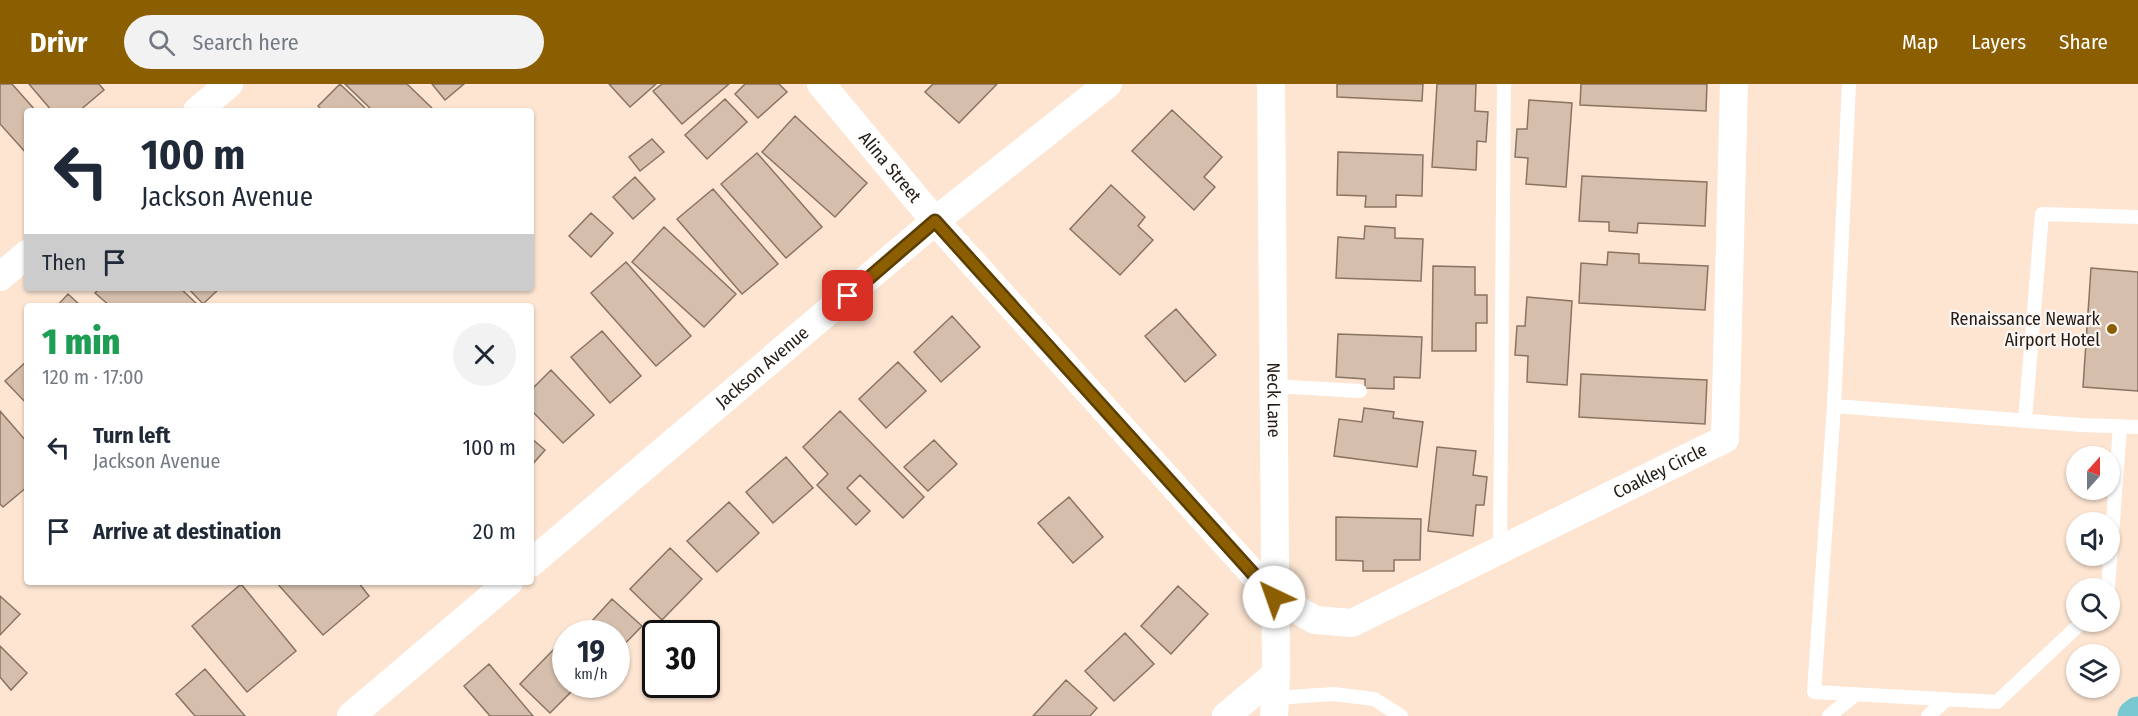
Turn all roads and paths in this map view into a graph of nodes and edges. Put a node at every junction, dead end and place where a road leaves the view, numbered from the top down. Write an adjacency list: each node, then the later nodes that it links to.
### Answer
1 (229, 84): 8 (street)
2 (821, 84): 10 (street, Alina Street)
3 (1108, 84): 10 (street, Jackson Avenue)
4 (1271, 84): 13 (street, Neck Lane)
5 (1504, 84): 19 (lane)
6 (1734, 84): 19 (street, Coakley Circle)
7 (1849, 84): 15 (lane)
8 (201, 108)
9 (2138, 217): 16 (lane)
10 (935, 221): 20 (street, Jackson Avenue); 23 (street, Alina Street)
11 (24, 257): 12 (street)
12 (0, 277)
13 (1273, 386): 14 (lane); 23 (street, Neck Lane)
14 (1360, 392)
15 (1834, 406): 16 (lane); 25 (lane)
16 (2025, 420): 17 (lane)
17 (2120, 426): 18 (lane); 21 (lane)
18 (2138, 427)
19 (1500, 549): 23 (street, Coakley Circle)
20 (534, 560)
21 (2109, 578)
22 (505, 585): 29 (street)
23 (1274, 597): 26 (street, Neck Lane)
24 (2071, 632): 27 (lane)
25 (1856, 694): 27 (lane); 32 (lane)
26 (1275, 696): 30 (street); 31 (lane)
27 (1947, 699): 33 (lane)
28 (2138, 713): 34 (main road)
29 (351, 716)
30 (1227, 716)
31 (1401, 716)
32 (1829, 716)
33 (1928, 716)
34 (2134, 716)

